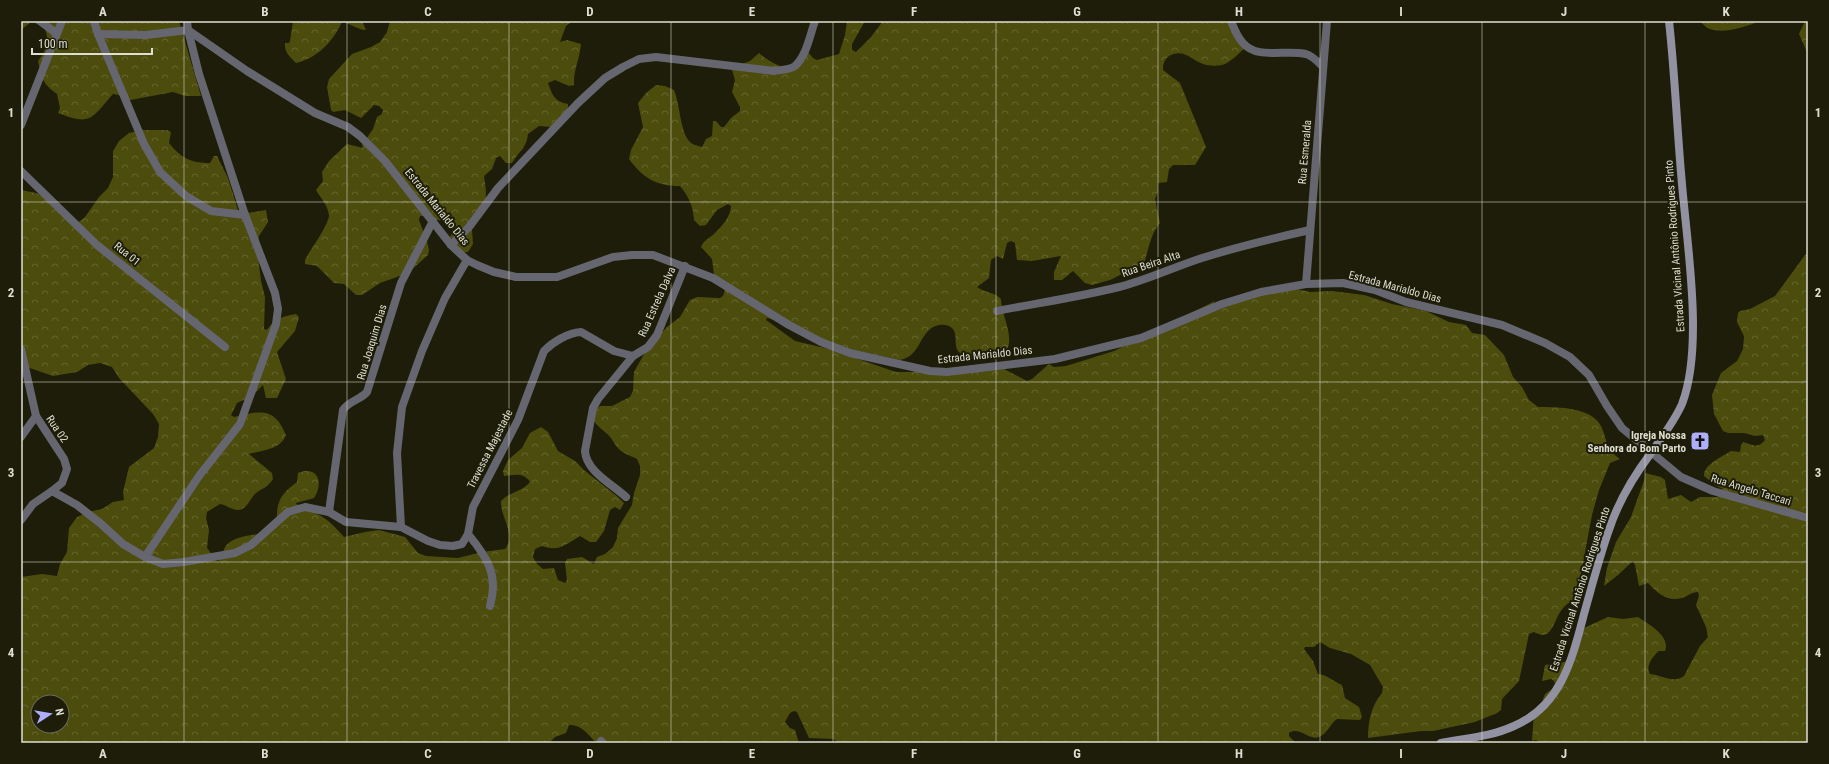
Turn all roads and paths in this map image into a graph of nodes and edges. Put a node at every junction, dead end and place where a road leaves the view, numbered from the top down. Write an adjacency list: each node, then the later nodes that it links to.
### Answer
1 (40, 21): 10 (street)
2 (62, 21): 10 (street)
3 (94, 21): 11 (street)
4 (187, 21): 9 (street)
5 (815, 21): 18 (street)
6 (1231, 21): 12 (street)
7 (1327, 21): 12 (street, Rua Esmeralda)
8 (1669, 21): 28 (street, Estrada Vicinal Antônio Rodrigues Pinto)
9 (188, 30): 11 (street); 15 (street); 16 (street, Estrada Marialdo Dias)
10 (56, 33): 13 (street)
11 (98, 34): 15 (street)
12 (1323, 67): 17 (street, Rua Esmeralda)
13 (21, 126)
14 (21, 171): 23 (street, Rua 01)
15 (245, 214): 36 (street)
16 (433, 221): 18 (street, Estrada Marialdo Dias); 31 (street, Rua Joaquim Dias)
17 (1310, 230): 21 (street, Rua Esmeralda); 22 (street, Rua Beira Alta)
18 (451, 245): 19 (street, Estrada Marialdo Dias)
19 (466, 260): 20 (street, Estrada Marialdo Dias); 34 (street)
20 (685, 266): 21 (street, Estrada Marialdo Dias); 25 (street, Rua Estrela Dalva)
21 (1306, 284): 28 (street, Estrada Marialdo Dias)
22 (997, 311)
23 (225, 347)
24 (21, 349): 26 (street, Rua 02)
25 (633, 356): 30 (street, Rua Estrela Dalva); 35 (street, Travessa Majestade)
26 (36, 416): 27 (street); 29 (street, Rua 02)
27 (21, 437)
28 (1651, 452): 32 (street, Rua Angelo Taccari); 38 (street, Estrada Vicinal Antônio Rodrigues Pinto)
29 (52, 491): 33 (street, Rua 02); 36 (street)
30 (626, 497)
31 (329, 512): 34 (street); 36 (street)
32 (1808, 518)
33 (21, 520)
34 (401, 528): 35 (street)
35 (468, 534): 37 (street)
36 (145, 557)
37 (490, 606)
38 (1440, 743)

